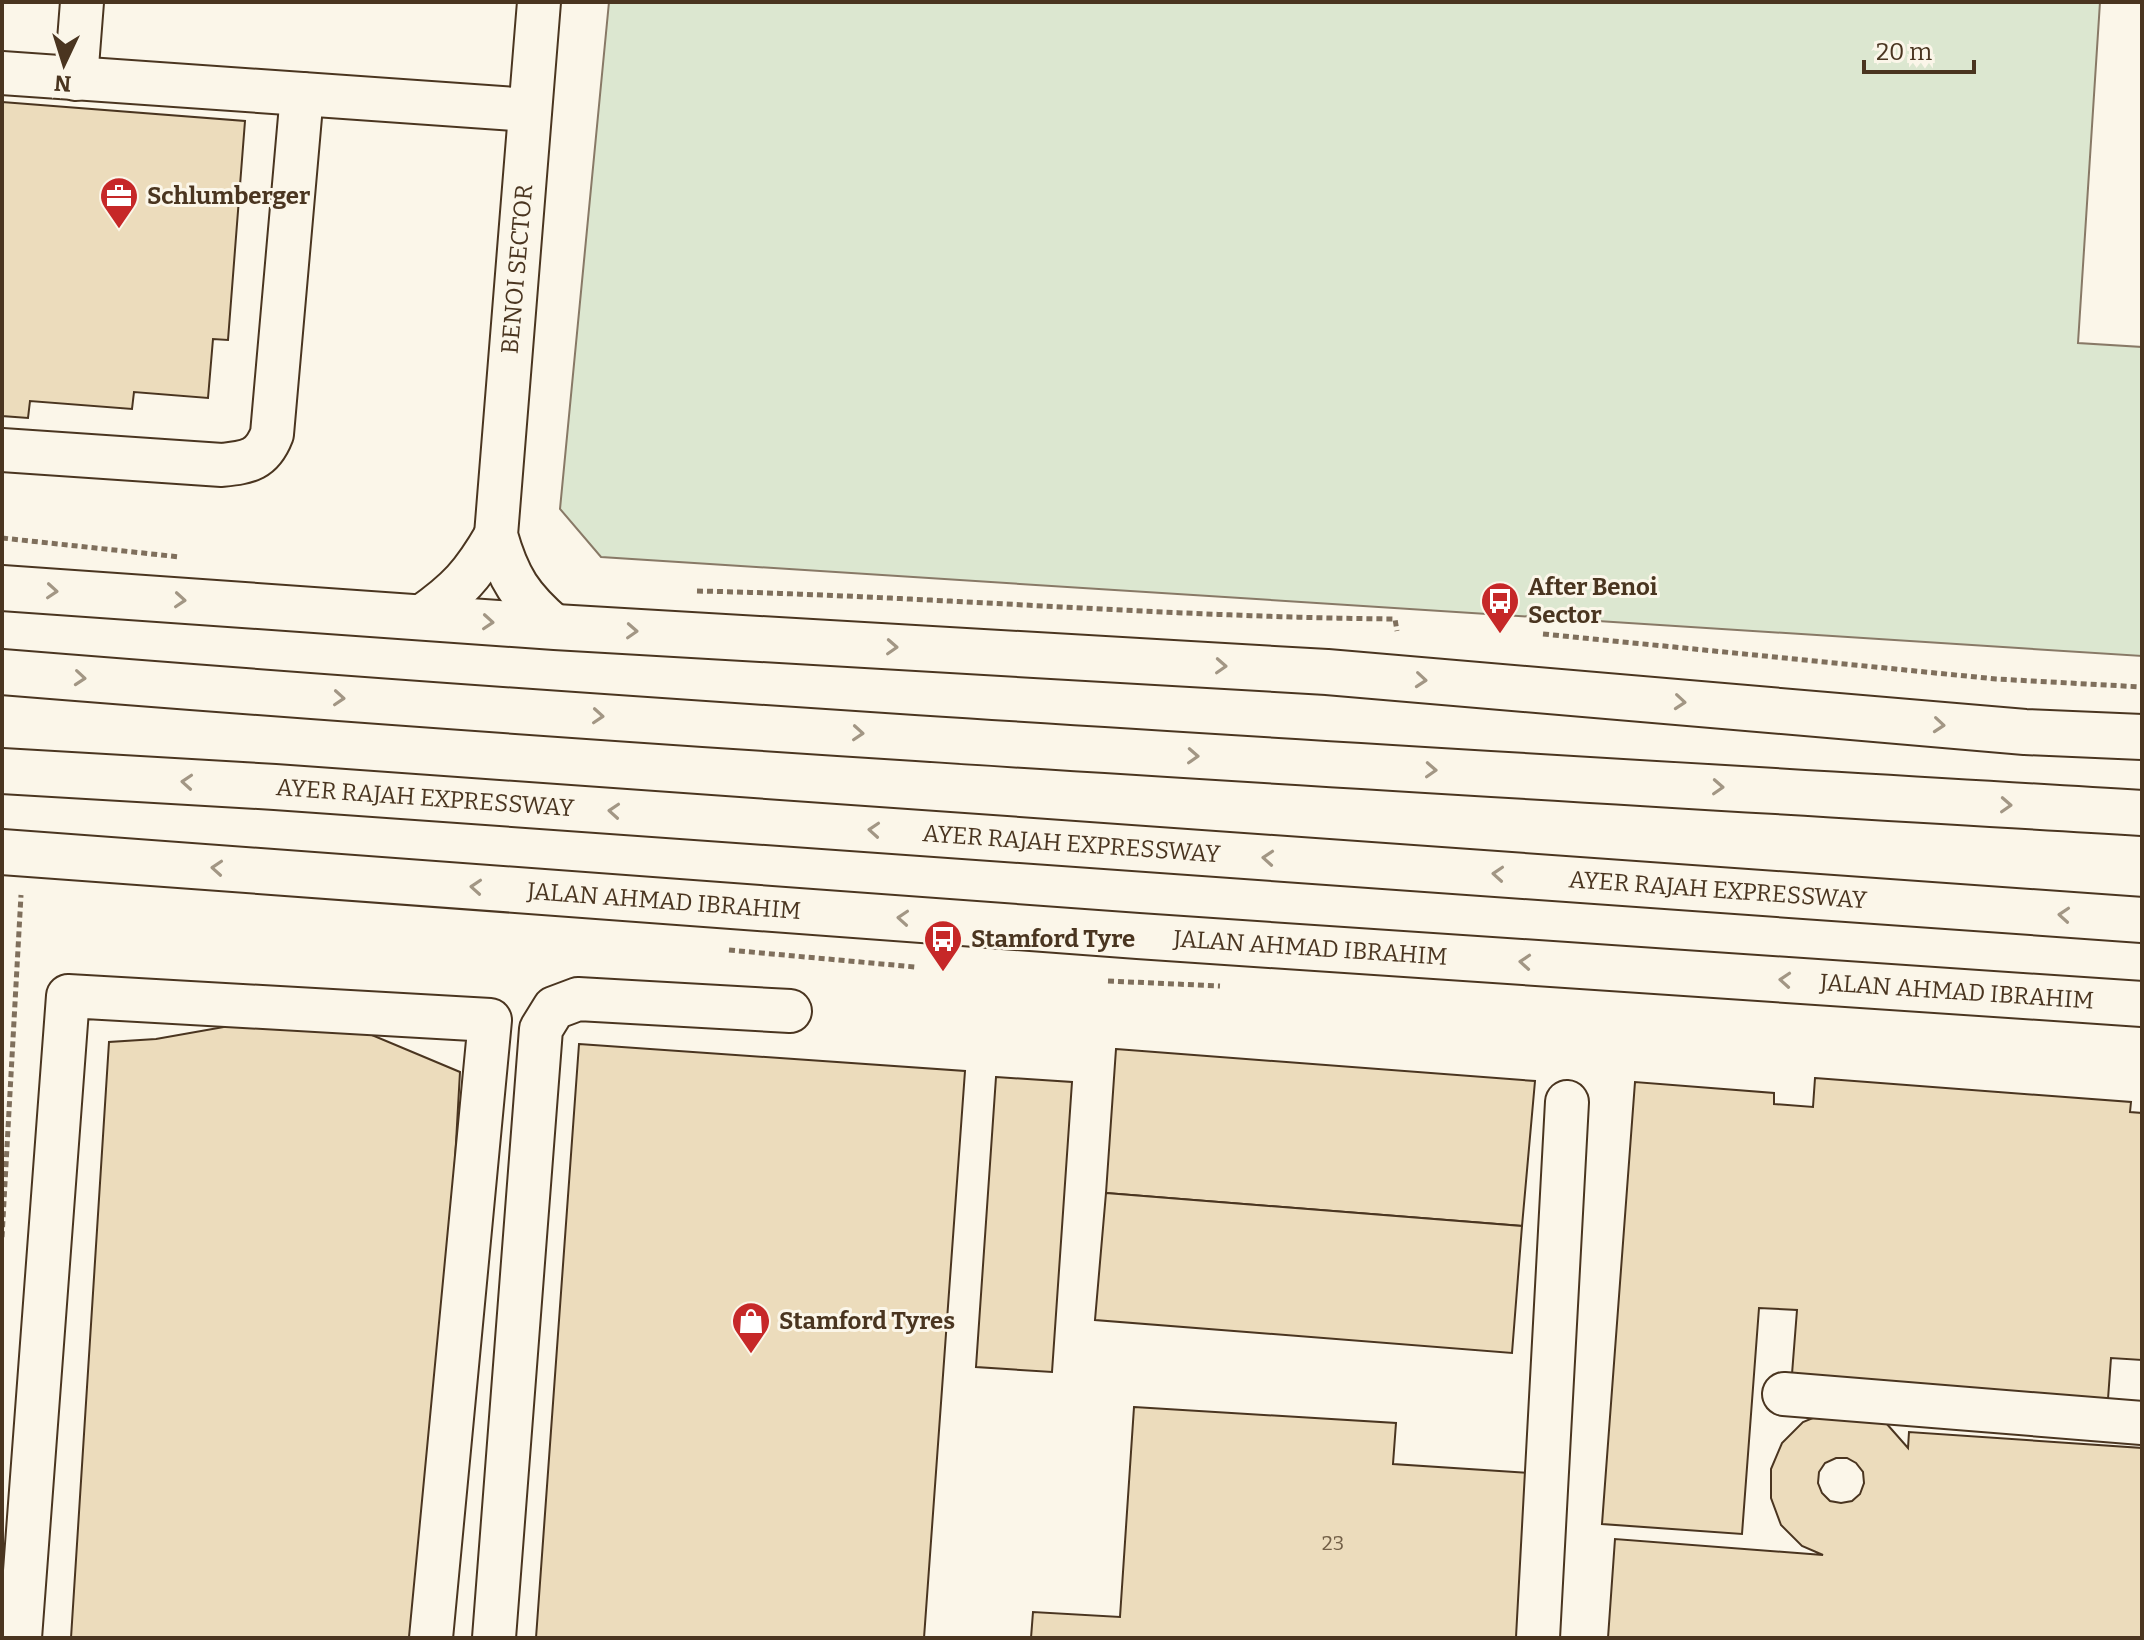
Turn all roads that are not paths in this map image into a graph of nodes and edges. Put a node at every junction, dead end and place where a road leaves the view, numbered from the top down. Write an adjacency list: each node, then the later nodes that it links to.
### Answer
1 (82, 2): 4 (street)
2 (539, 2): 6 (street, BENOI SECTOR)
3 (2, 73): 4 (street)
4 (76, 79): 5 (street)
5 (302, 94): 6 (street); 7 (street)
6 (530, 110): 8 (street, BENOI SECTOR)
7 (2, 450)
8 (496, 535): 10 (street, BENOI SECTOR); 11 (street, BENOI SECTOR)
9 (2, 588): 10 (main road, one-way to 10)
10 (421, 617): 11 (main road, one-way to 11)
11 (555, 627): 13 (main road, one-way to 13)
12 (2, 672): 15 (main road, one-way to 15)
13 (2142, 737)
14 (2, 771): 17 (main road, AYER RAJAH EXPRESSWAY, one-way to 14)
15 (2142, 813)
16 (2, 852): 18 (main road, JALAN AHMAD IBRAHIM, one-way to 16)
17 (2142, 920)
18 (2142, 1004)
19 (790, 1011): 25 (street)
20 (1567, 1102): 26 (street)
21 (1784, 1394): 22 (street)
22 (2142, 1423)
23 (20, 1638): 24 (street)
24 (431, 1638)
25 (494, 1638)
26 (1538, 1638)

